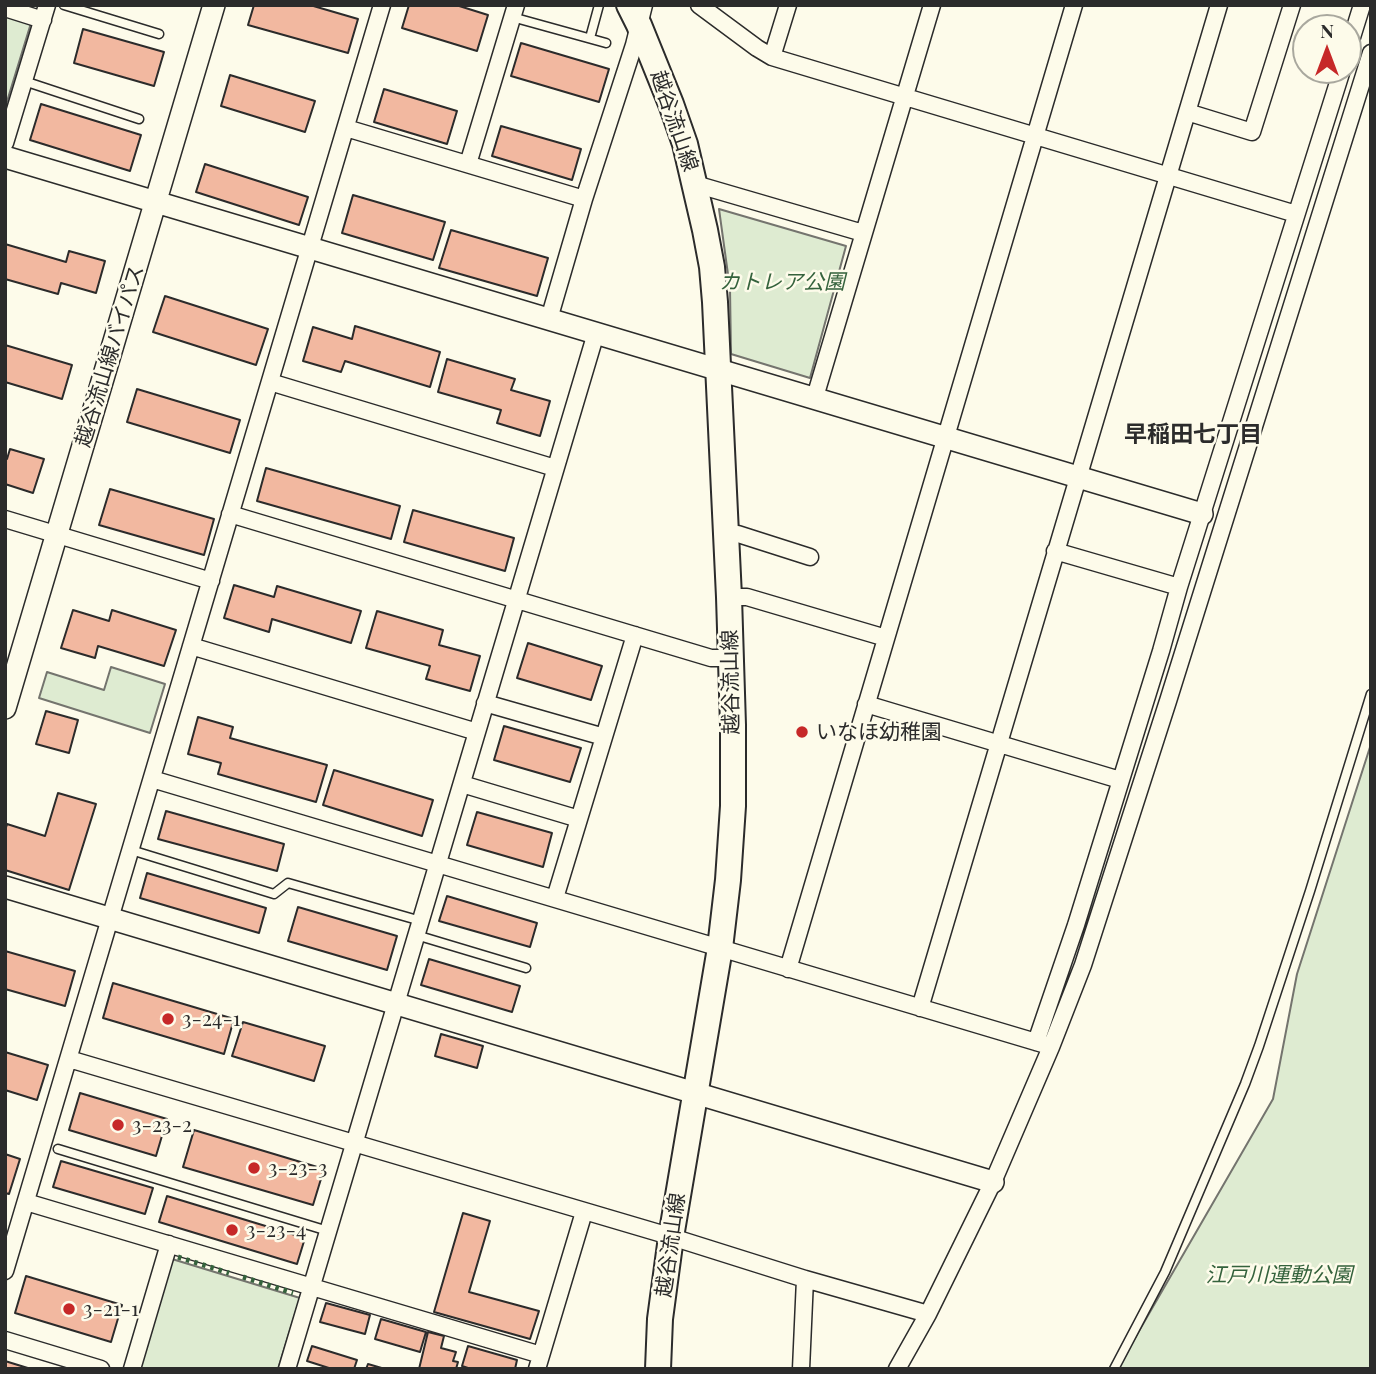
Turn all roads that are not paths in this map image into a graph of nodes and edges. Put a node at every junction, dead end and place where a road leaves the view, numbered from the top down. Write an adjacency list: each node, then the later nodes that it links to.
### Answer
1 (64, 5): 15 (lane)
2 (214, 5): 33 (street, 越谷流山線バイパス)
3 (383, 5): 25 (street)
4 (599, 5): 16 (lane)
5 (699, 5): 19 (street)
6 (788, 5): 19 (street)
7 (932, 5): 22 (street)
8 (1074, 5): 26 (street)
9 (1219, 5): 23 (street)
10 (1292, 5): 23 (street)
11 (5, 8): 13 (street)
12 (514, 11): 16 (lane); 29 (street)
13 (45, 12): 20 (street)
14 (637, 12): 31 (main road, 越谷流山線); 32 (street)
15 (159, 34)
16 (590, 38): 17 (lane)
17 (606, 43)
18 (1371, 53): 82 (street)
19 (772, 57): 22 (street)
20 (24, 81): 24 (lane); 27 (street)
21 (1338, 84): 34 (street)
22 (905, 97): 26 (street); 35 (street)
23 (1187, 112): 30 (street)
24 (139, 119)
25 (346, 128): 29 (street); 36 (street)
26 (1035, 136): 30 (street); 42 (street)
27 (5, 143)
28 (5, 157): 33 (street)
29 (468, 164): 32 (street)
30 (1168, 176): 34 (street); 44 (street)
31 (695, 184): 35 (street); 39 (main road, 越谷流山線)
32 (584, 199): 37 (street)
33 (157, 201): 36 (street); 48 (street, 越谷流山線バイパス)
34 (1296, 214): 46 (street)
35 (863, 233): 41 (street)
36 (310, 247): 37 (street); 40 (street)
37 (549, 318): 38 (street)
38 (596, 333): 39 (street); 43 (street)
39 (718, 370): 41 (street); 49 (main road, 越谷流山線)
40 (270, 382): 43 (street); 45 (street)
41 (815, 397): 42 (street)
42 (946, 437): 44 (street); 57 (street)
43 (555, 468): 55 (street)
44 (1079, 477): 46 (street); 50 (street)
45 (230, 514): 52 (street); 55 (street)
46 (1202, 514): 53 (street)
47 (5, 519): 48 (street)
48 (57, 534): 52 (street); 63 (street, 越谷流山線バイパス)
49 (726, 535): 51 (street); 54 (main road, 越谷流山線)
50 (1055, 551): 53 (street); 66 (street)
51 (810, 557)
52 (211, 581): 58 (street)
53 (1179, 587): 68 (street)
54 (729, 597): 57 (street); 59 (main road, 越谷流山線)
55 (517, 599): 56 (street); 61 (street)
56 (635, 635): 59 (street); 65 (street)
57 (886, 638): 62 (street)
58 (191, 646): 64 (street); 67 (street)
59 (731, 658): 77 (main road, 越谷流山線)
60 (1371, 694): 105 (lane)
61 (485, 703): 64 (street); 65 (street)
62 (866, 704): 66 (street); 79 (street)
63 (5, 708)
64 (477, 732): 69 (street)
65 (604, 737): 70 (street)
66 (999, 744): 68 (street); 81 (street)
67 (152, 779): 71 (street); 72 (street)
68 (1120, 780): 82 (street)
69 (461, 784): 70 (street); 72 (street)
70 (579, 819): 74 (street)
71 (131, 850): 75 (street); 76 (lane)
72 (437, 864): 74 (street); 76 (street)
73 (5, 887): 75 (street)
74 (555, 898): 77 (street)
75 (110, 918): 80 (street); 83 (street)
76 (419, 928): 78 (lane); 80 (street)
77 (720, 948): 79 (street); 84 (main road, 越谷流山線)
78 (526, 968)
79 (788, 969): 81 (street)
80 (395, 1004): 84 (street); 85 (street)
81 (920, 1008): 82 (street)
82 (1044, 1044): 87 (street)
83 (68, 1059): 85 (street); 88 (street)
84 (696, 1093): 87 (street); 91 (main road, 越谷流山線)
85 (354, 1143): 89 (street); 90 (street)
86 (58, 1149): 90 (lane)
87 (993, 1182): 96 (street)
88 (26, 1202): 92 (street); 93 (street)
89 (584, 1212): 91 (street); 98 (street)
90 (328, 1231): 95 (street)
91 (671, 1237): 94 (street); 102 (main road, 越谷流山線)
92 (169, 1244): 95 (street); 100 (street)
93 (6, 1268)
94 (805, 1279): 96 (street); 103 (street)
95 (311, 1286): 98 (street); 101 (street)
96 (928, 1314): 104 (street)
97 (5, 1340): 99 (street)
98 (539, 1362)
99 (101, 1369)
100 (132, 1369)
101 (287, 1369)
102 (658, 1369)
103 (801, 1369)
104 (897, 1369)
105 (1114, 1369)

